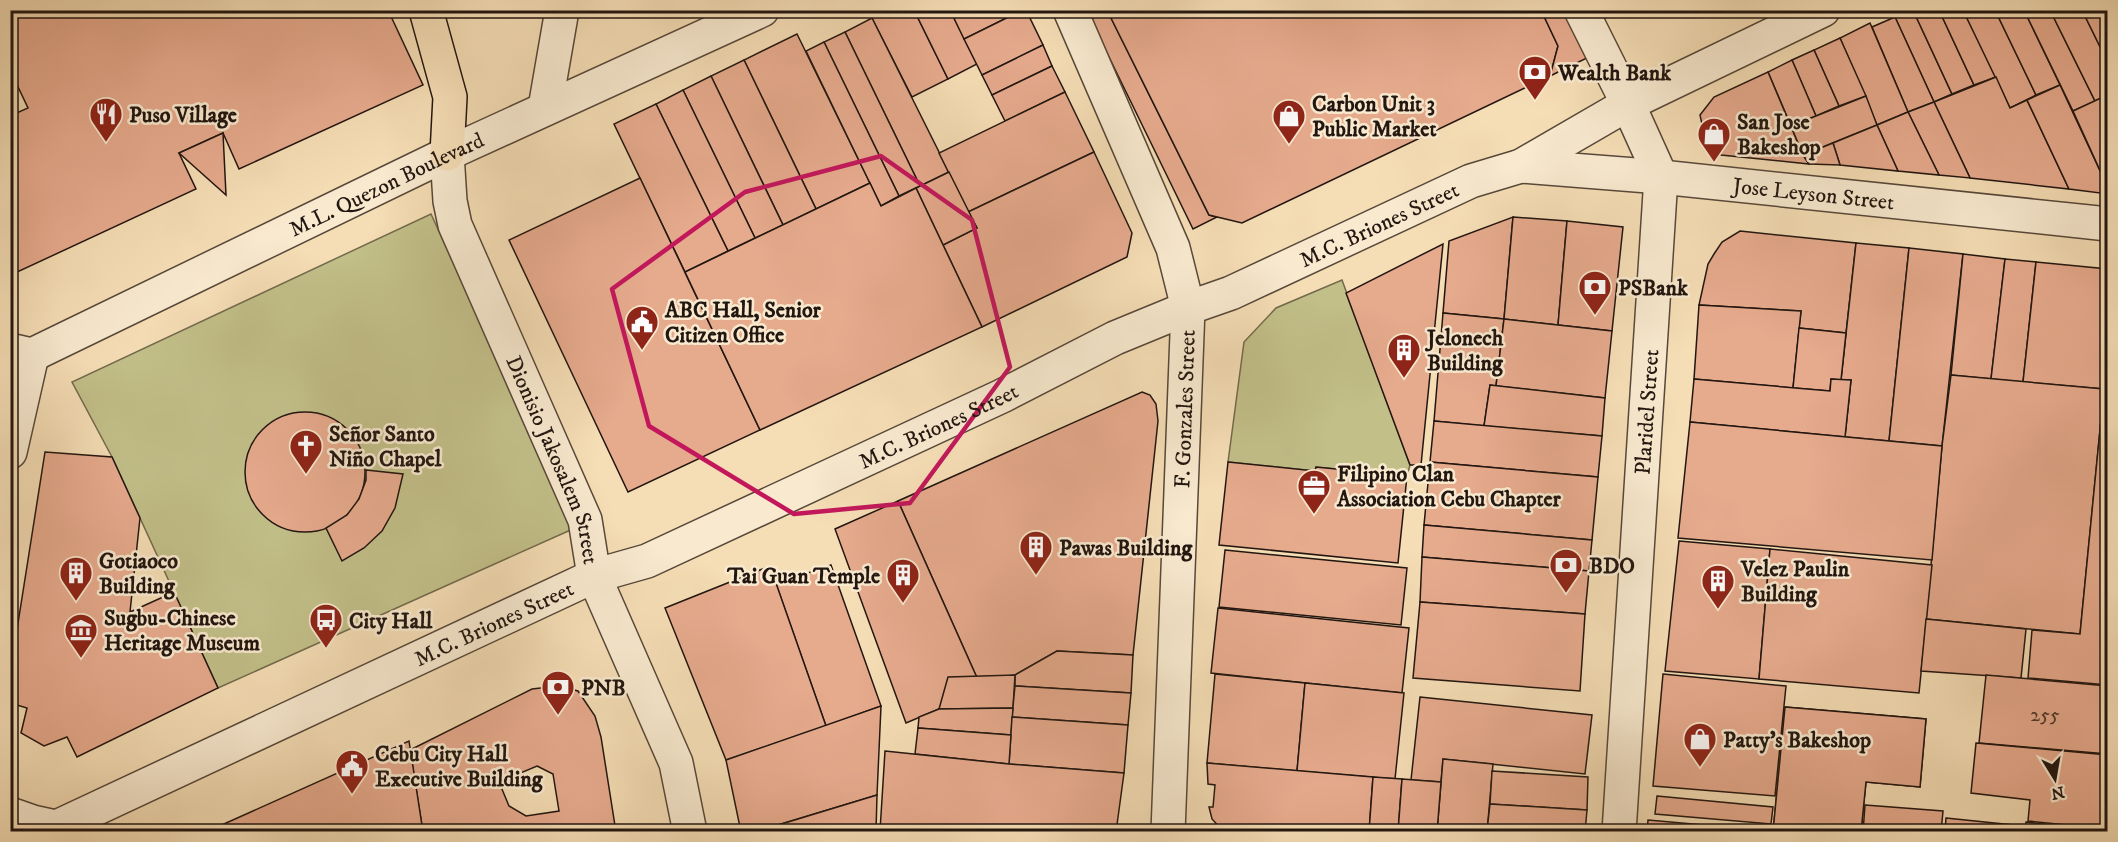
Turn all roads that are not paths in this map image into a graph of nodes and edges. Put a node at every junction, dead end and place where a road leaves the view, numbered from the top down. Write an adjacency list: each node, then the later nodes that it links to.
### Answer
1 (426, 10): 9 (main road)
2 (562, 10): 8 (street)
3 (762, 10): 8 (street, M.L. Quezon Boulevard)
4 (1070, 10): 13 (street, F. Gonzales Street)
5 (1581, 10): 7 (street, Plaridel Street)
6 (1823, 10): 7 (street, M.C. Briones Street)
7 (1628, 104): 10 (street, M.C. Briones Street); 11 (street, Plaridel Street)
8 (546, 108): 9 (street, M.L. Quezon Boulevard)
9 (447, 154): 14 (street, M.L. Quezon Boulevard); 16 (street, Dionisio Jakosalem Street)
10 (1521, 166): 11 (street, Jose Leyson Street); 13 (street, M.C. Briones Street)
11 (1661, 177): 12 (street, Jose Leyson Street); 21 (street, Plaridel Street)
12 (2108, 224)
13 (1188, 308): 16 (street, M.C. Briones Street); 20 (street, F. Gonzales Street)
14 (21, 352): 15 (street)
15 (10, 452)
16 (594, 576): 18 (street, M.C. Briones Street); 19 (street, Dionisio Jakosalem Street)
17 (10, 814): 18 (street)
18 (51, 829)
19 (690, 831)
20 (1168, 831)
21 (1618, 831)

